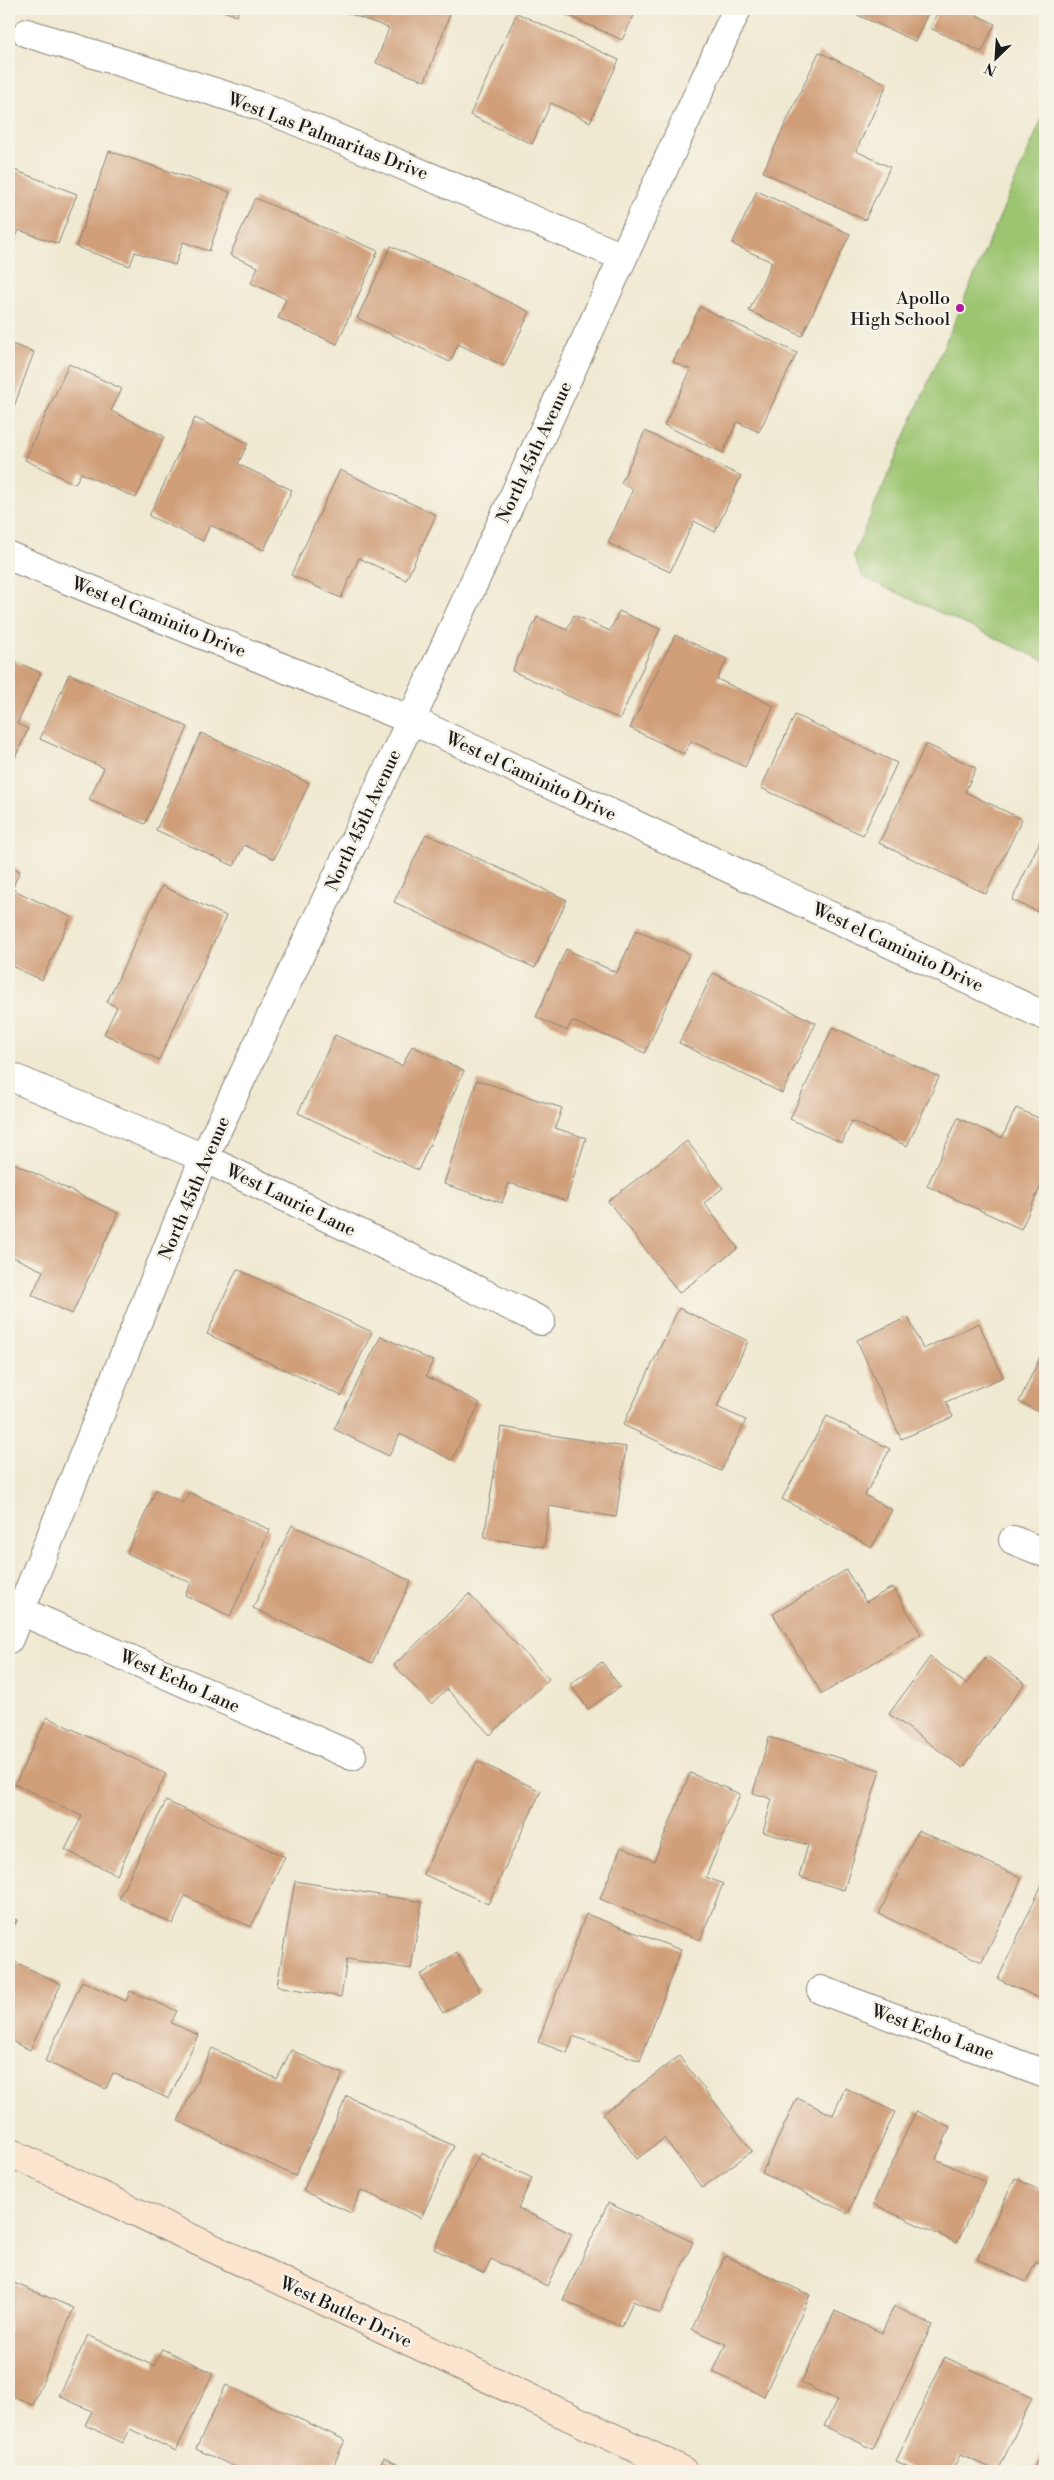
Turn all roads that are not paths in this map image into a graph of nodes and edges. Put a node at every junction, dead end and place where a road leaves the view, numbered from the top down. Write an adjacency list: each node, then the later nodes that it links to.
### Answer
1 (737, 9): 3 (street, North 45th Avenue)
2 (26, 32): 3 (street, West Las Palmaritas Drive)
3 (623, 257): 5 (street, North 45th Avenue)
4 (9, 556): 5 (street, West el Caminito Drive)
5 (411, 720): 6 (street, West el Caminito Drive); 8 (street, North 45th Avenue)
6 (1045, 1016)
7 (9, 1076): 8 (street, West Laurie Lane)
8 (204, 1158): 9 (street, West Laurie Lane); 12 (street, North 45th Avenue)
9 (541, 1321)
10 (1013, 1540): 11 (street)
11 (1045, 1553)
12 (15, 1609): 13 (street, North 45th Avenue); 14 (street, West Echo Lane)
13 (9, 1639)
14 (352, 1756)
15 (821, 1990): 16 (street, West Echo Lane)
16 (1045, 2074)
17 (9, 2152): 18 (street, West Butler Drive)
18 (684, 2471)

